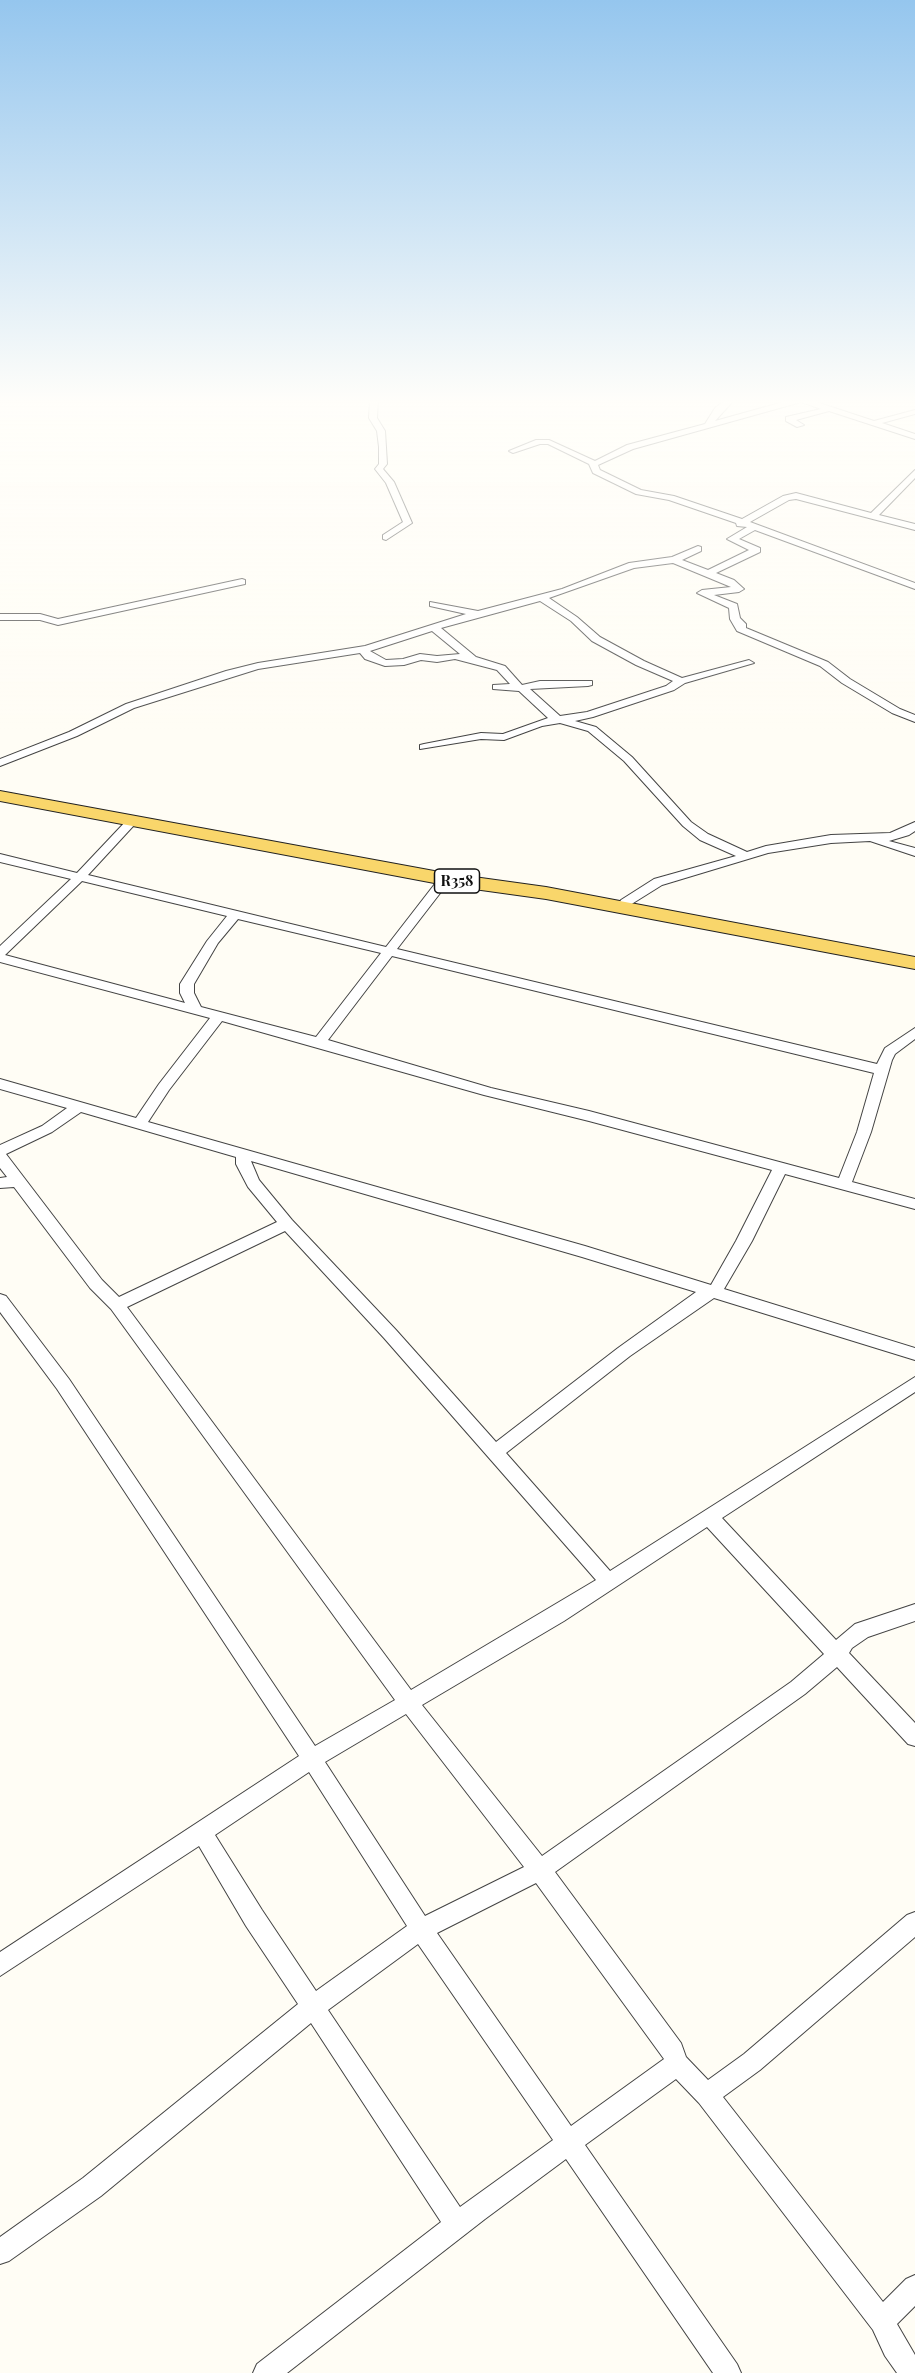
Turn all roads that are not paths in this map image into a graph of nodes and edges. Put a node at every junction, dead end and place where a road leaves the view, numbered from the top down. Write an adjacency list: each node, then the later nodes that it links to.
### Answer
1 (402, 510): 10 (street)
2 (702, 510): 7 (street)
3 (765, 510): 7 (street)
4 (852, 510): 6 (street)
5 (879, 510): 6 (street)
6 (874, 515): 8 (street)
7 (740, 524): 9 (street)
8 (915, 527)
9 (753, 528): 13 (street); 15 (street)
10 (386, 537)
11 (698, 549): 12 (street)
12 (674, 560): 13 (street); 16 (street)
13 (708, 573): 28 (street)
14 (242, 582): 19 (street)
15 (915, 586)
16 (541, 597): 18 (street); 24 (street)
17 (433, 604): 18 (street)
18 (481, 614): 20 (street)
19 (0, 617)
20 (434, 627): 21 (street); 22 (street)
21 (363, 650): 22 (street); 31 (street)
22 (472, 659): 27 (street)
23 (749, 663): 24 (street)
24 (681, 681): 29 (street)
25 (588, 683): 27 (street)
26 (497, 687): 27 (street)
27 (520, 687): 29 (street)
28 (915, 719)
29 (561, 721): 30 (street); 37 (street)
30 (424, 747)
31 (0, 763)
32 (0, 796): 33 (main road, R358)
33 (132, 821): 39 (street); 40 (main road, R358)
34 (915, 826): 35 (street)
35 (864, 837): 36 (street); 37 (street)
36 (915, 852)
37 (746, 856): 41 (street)
38 (0, 858): 39 (street)
39 (80, 877): 42 (street); 44 (street)
40 (445, 879): 41 (main road, R358); 43 (street)
41 (623, 908): 46 (main road, R358)
42 (234, 916): 43 (street); 47 (street)
43 (389, 952): 50 (street); 51 (street)
44 (0, 953)
45 (0, 958): 47 (street)
46 (915, 963)
47 (196, 1010): 48 (street)
48 (218, 1017): 50 (street); 54 (street)
49 (915, 1032): 51 (street)
50 (319, 1042): 58 (street)
51 (882, 1070): 61 (street)
52 (0, 1084): 53 (street)
53 (79, 1107): 54 (street); 55 (street)
54 (140, 1123): 56 (street)
55 (0, 1151)
56 (244, 1155): 63 (street); 64 (street)
57 (0, 1157): 59 (street)
58 (781, 1167): 61 (street); 64 (street)
59 (20, 1181): 60 (street); 66 (street)
60 (0, 1183)
61 (844, 1184): 62 (street)
62 (915, 1204)
63 (287, 1224): 66 (street); 69 (street)
64 (715, 1291): 67 (street); 69 (street)
65 (0, 1300): 76 (street)
66 (117, 1305): 74 (street)
67 (915, 1354)
68 (915, 1384): 70 (street)
69 (495, 1452): 71 (street)
70 (709, 1517): 71 (street); 73 (street)
71 (608, 1581): 74 (street)
72 (915, 1612): 73 (street)
73 (838, 1654): 75 (street); 78 (street)
74 (409, 1703): 76 (street); 78 (street)
75 (915, 1737)
76 (312, 1759): 77 (street); 80 (street)
77 (202, 1832): 81 (street); 82 (street)
78 (540, 1870): 80 (street); 83 (street)
79 (915, 1923): 84 (street)
80 (421, 1929): 82 (street); 85 (street)
81 (0, 1965)
82 (314, 2006): 86 (street); 87 (street)
83 (677, 2064): 84 (street); 85 (street)
84 (707, 2095): 89 (street)
85 (568, 2144): 86 (street); 91 (street)
86 (458, 2225): 90 (street)
87 (0, 2252)
88 (915, 2288): 89 (street)
89 (882, 2321): 92 (street)
90 (266, 2373)
91 (728, 2373)
92 (912, 2373)

